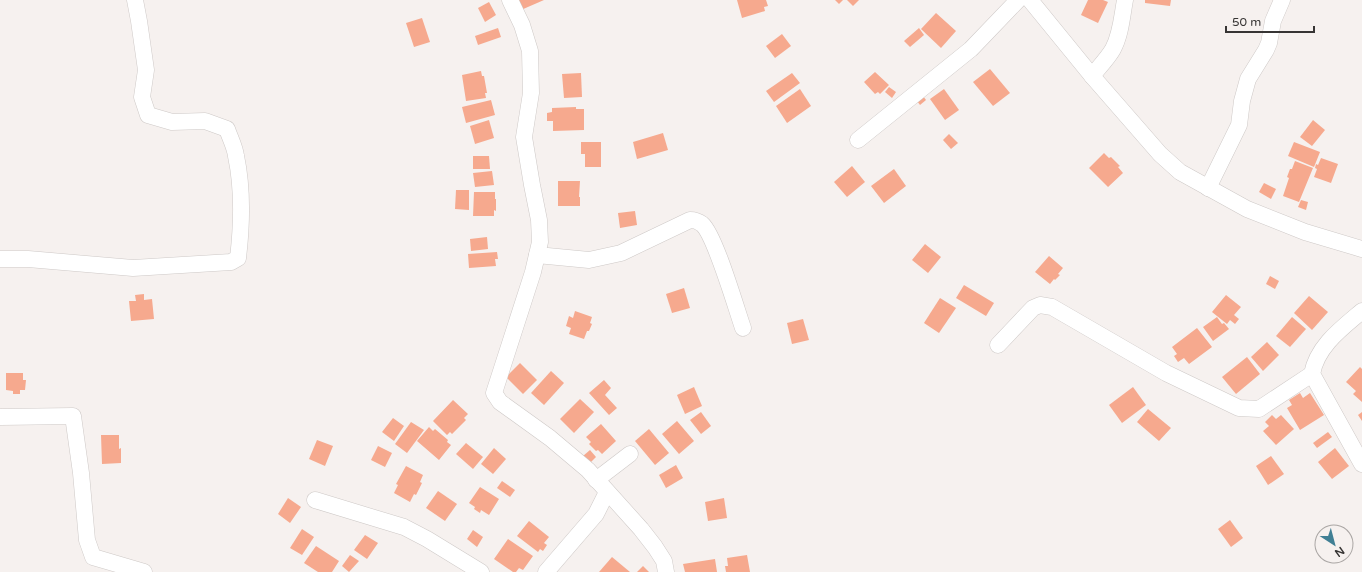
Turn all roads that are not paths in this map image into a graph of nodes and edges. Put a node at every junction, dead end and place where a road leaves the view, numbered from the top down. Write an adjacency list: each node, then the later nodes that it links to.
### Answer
1 (134, 0): 12 (street)
2 (510, 0): 11 (street)
3 (1018, 0): 8 (street)
4 (1030, 0): 7 (street)
5 (1125, 0): 7 (street)
6 (1282, 0): 9 (street)
7 (1092, 76): 9 (street)
8 (858, 140)
9 (1208, 188): 10 (street)
10 (1362, 249)
11 (537, 255): 14 (street); 20 (street)
12 (0, 259)
13 (1362, 311): 16 (street)
14 (743, 328)
15 (998, 345): 16 (street)
16 (1312, 374): 19 (street)
17 (0, 417): 23 (street)
18 (630, 454): 20 (street)
19 (1362, 464)
20 (596, 480): 21 (street)
21 (607, 492): 25 (street); 26 (street)
22 (315, 500): 24 (street)
23 (144, 572)
24 (481, 572)
25 (546, 572)
26 (666, 572)

